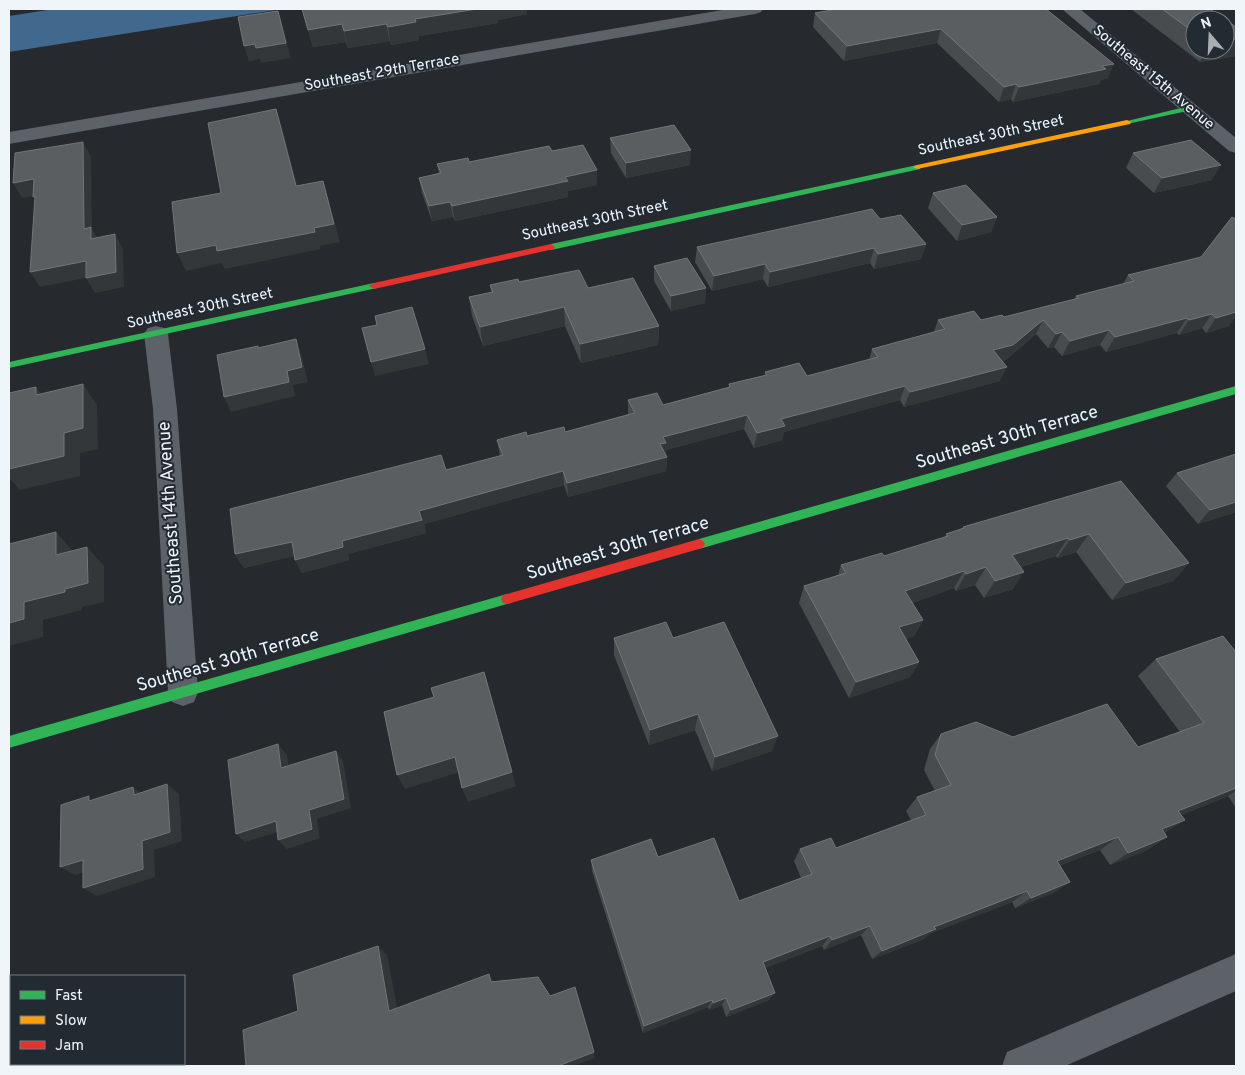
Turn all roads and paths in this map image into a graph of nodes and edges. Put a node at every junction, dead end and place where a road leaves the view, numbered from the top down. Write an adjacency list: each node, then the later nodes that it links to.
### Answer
1 (755, 9): 4 (street, Southeast 29th Terrace)
2 (1070, 9): 3 (street, Southeast 15th Avenue)
3 (1188, 108): 5 (street, Southeast 15th Avenue); 6 (street, Southeast 30th Street)
4 (9, 138)
5 (1236, 147)
6 (156, 334): 7 (street, Southeast 30th Street); 9 (street, Southeast 14th Avenue)
7 (9, 365)
8 (1236, 390): 9 (street, Southeast 30th Terrace)
9 (182, 692): 10 (street, Southeast 30th Terrace)
10 (9, 742)
11 (1236, 972): 12 (street)
12 (1021, 1066)

